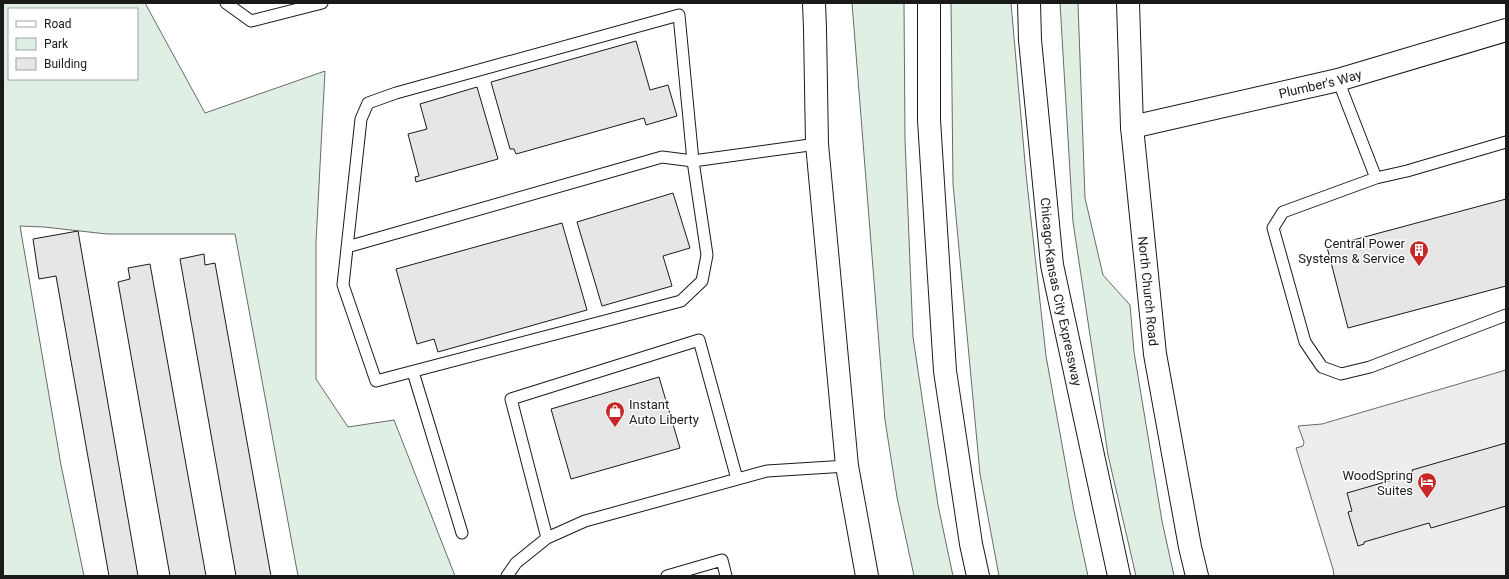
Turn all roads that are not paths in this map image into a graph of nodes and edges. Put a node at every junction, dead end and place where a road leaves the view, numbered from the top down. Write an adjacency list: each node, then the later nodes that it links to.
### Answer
1 (226, 3): 2 (lane)
2 (322, 3)
3 (814, 3): 11 (main road)
4 (929, 3): 25 (main road)
5 (1029, 3): 26 (main road, Chicago-Kansas City Expressway)
6 (1128, 3): 9 (main road, North Church Road)
7 (1506, 30): 8 (main road, Plumber's Way)
8 (1338, 80): 9 (main road, Plumber's Way); 13 (lane)
9 (1132, 127): 27 (main road, North Church Road)
10 (1506, 142): 13 (lane)
11 (817, 144): 12 (lane); 17 (main road)
12 (693, 161): 14 (lane); 14 (lane); 16 (lane)
13 (1376, 178): 15 (lane)
14 (347, 247): 16 (lane)
15 (1506, 315)
16 (413, 372): 19 (lane)
17 (847, 466): 18 (lane); 24 (main road)
18 (737, 479): 20 (lane); 20 (lane)
19 (462, 533)
20 (547, 538): 21 (lane)
21 (507, 576)
22 (668, 576): 23 (lane)
23 (726, 576)
24 (867, 576)
25 (978, 576)
26 (1119, 576)
27 (1197, 576)

